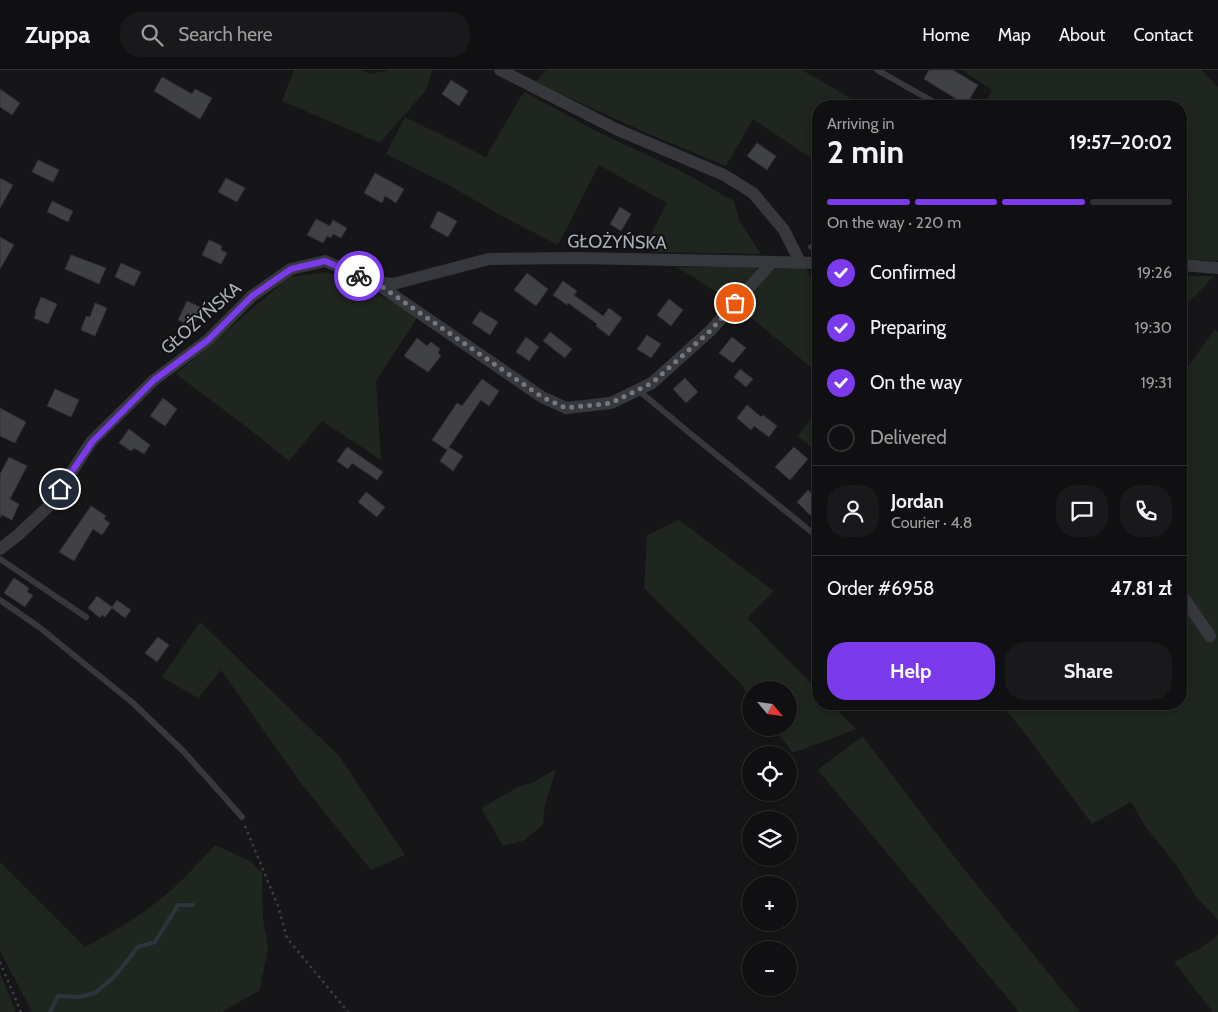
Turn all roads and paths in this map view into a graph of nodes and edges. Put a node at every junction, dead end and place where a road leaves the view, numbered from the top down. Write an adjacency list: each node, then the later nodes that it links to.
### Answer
1 (500, 70): 5 (street)
2 (877, 70): 3 (lane)
3 (930, 100)
4 (772, 262): 5 (street, GŁOŻYŃSKA); 9 (street, GŁOŻYŃSKA); 10 (street)
5 (800, 262): 6 (street, GŁOŻYŃSKA)
6 (812, 263)
7 (1187, 265): 8 (street)
8 (1218, 268)
9 (375, 282): 10 (street); 12 (street, GŁOŻYŃSKA)
10 (638, 390): 11 (lane)
11 (812, 532)
12 (0, 549)
13 (0, 559): 16 (lane)
14 (0, 600): 18 (lane)
15 (1187, 603): 17 (street)
16 (86, 617)
17 (1210, 636)
18 (242, 817): 21 (path)
19 (0, 962): 20 (path)
20 (21, 1012)
21 (348, 1012)

